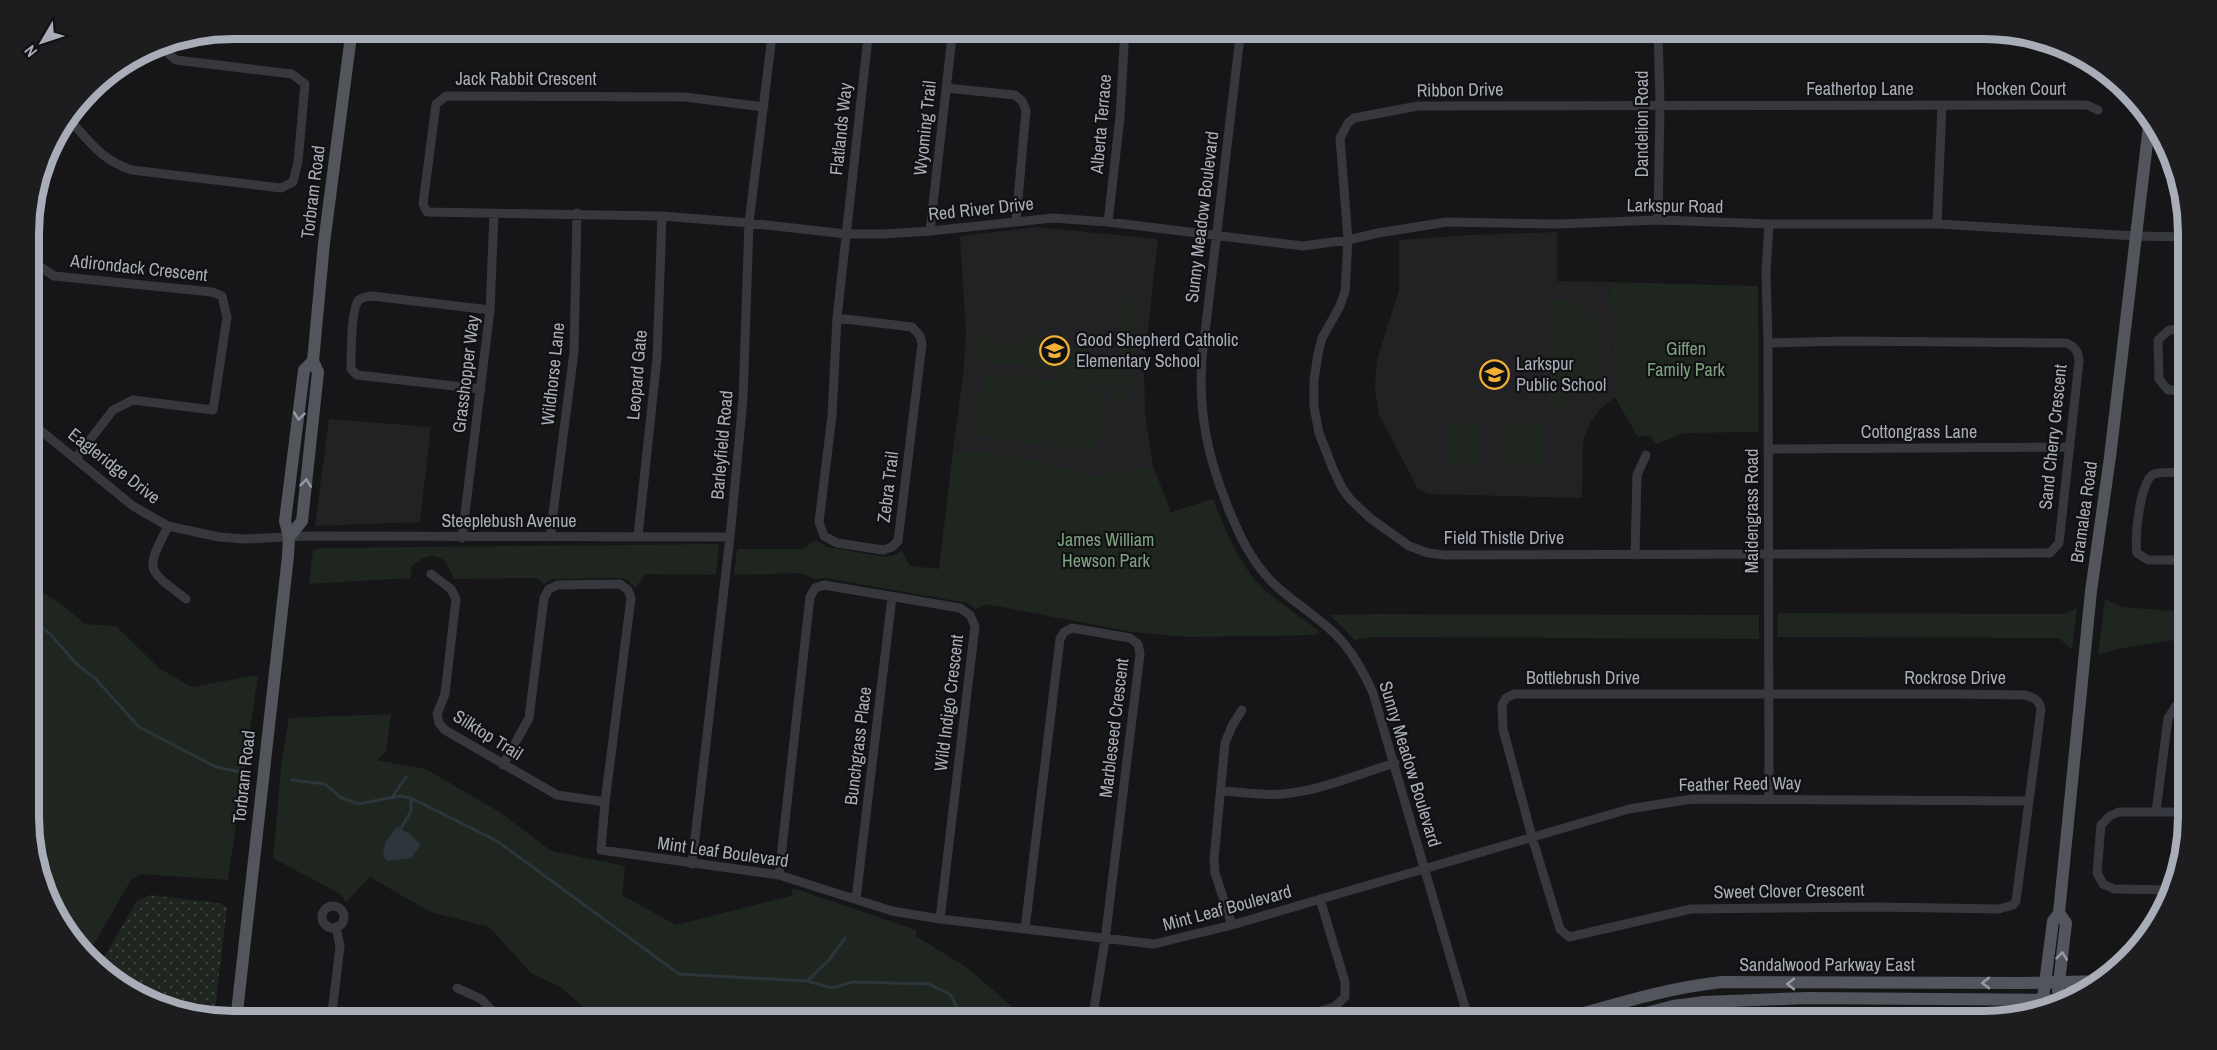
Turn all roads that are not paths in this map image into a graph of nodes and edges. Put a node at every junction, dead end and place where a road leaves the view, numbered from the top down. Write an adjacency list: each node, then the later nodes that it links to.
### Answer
1 (351, 39): 46 (main road, Torbram Road)
2 (771, 39): 12 (street, Barleyfield Road)
3 (867, 39): 26 (street, Flatlands Way)
4 (951, 39): 9 (street, Wyoming Trail)
5 (1124, 39): 21 (street, Alberta Terrace)
6 (1240, 39): 28 (street, Sunny Meadow Boulevard)
7 (1658, 39): 10 (street, Dandelion Road)
8 (166, 51): 14 (street)
9 (946, 88): 20 (street); 25 (street, Wyoming Trail)
10 (1660, 105): 11 (street, Feathertop Lane); 19 (street, Dandelion Road); 30 (street, Ribbon Drive)
11 (1942, 105): 13 (street, Hocken Court); 24 (street)
12 (764, 107): 17 (street, Jack Rabbit Crescent); 22 (street, Barleyfield Road)
13 (2098, 110)
14 (73, 124)
15 (2148, 131): 27 (main road, Bramalea Road)
16 (577, 213): 17 (street, Jack Rabbit Crescent); 18 (street, Jack Rabbit Crescent); 47 (street, Wildhorse Lane)
17 (494, 214): 32 (street, Grasshopper Way)
18 (662, 216): 22 (street, Jack Rabbit Crescent); 45 (street, Leopard Gate)
19 (1658, 220): 23 (street, Larkspur Road); 30 (street, Larkspur Road)
20 (1016, 221): 21 (street, Red River Drive); 25 (street, Red River Drive)
21 (1108, 222): 28 (street, Red River Drive)
22 (749, 223): 26 (street, Red River Drive); 48 (street, Barleyfield Road)
23 (1769, 224): 24 (street, Larkspur Road); 35 (street, Maidengrass Road)
24 (1937, 224): 27 (street, Larkspur Road)
25 (930, 231): 26 (street, Red River Drive)
26 (846, 234): 33 (street, Zebra Trail)
27 (2136, 236): 29 (street, Larkspur Road); 74 (main road, Bramalea Road)
28 (1216, 237): 30 (street, Larkspur Road); 59 (street, Sunny Meadow Boulevard)
29 (2178, 237)
30 (1348, 240): 50 (street, Field Thistle Drive)
31 (39, 266): 42 (street, Adirondack Crescent)
32 (490, 310): 36 (street, Grasshopper Way); 36 (street)
33 (837, 318): 33 (street, Zebra Trail)
34 (2178, 330): 37 (street)
35 (1768, 343): 39 (street, Sand Cherry Crescent); 40 (street, Maidengrass Road)
36 (481, 389): 49 (street, Grasshopper Way)
37 (2178, 390)
38 (39, 429): 42 (street, Eagleridge Drive)
39 (2070, 447): 40 (street, Cottongrass Lane); 51 (street, Sand Cherry Crescent)
40 (1768, 448): 51 (street, Maidengrass Road)
41 (1646, 455): 50 (street)
42 (76, 458): 44 (street, Eagleridge Drive)
43 (2178, 473): 52 (street)
44 (168, 526): 46 (street, Eagleridge Drive); 55 (street)
45 (639, 536): 47 (street, Steeplebush Avenue); 48 (street, Steeplebush Avenue)
46 (289, 537): 49 (street, Steeplebush Avenue); 87 (main road, Torbram Road)
47 (550, 537): 49 (street, Steeplebush Avenue)
48 (730, 537): 68 (street, Barleyfield Road)
49 (462, 538)
50 (1635, 555): 51 (street, Field Thistle Drive)
51 (1768, 555): 56 (street, Maidengrass Road)
52 (2178, 560)
53 (431, 574): 60 (street, Silktop Trail)
54 (892, 597): 70 (street, Wild Indigo Crescent); 72 (street, Bunchgrass Place); 75 (street, Wild Indigo Crescent)
55 (186, 599)
56 (1768, 695): 62 (street, Maidengrass Road); 63 (street, Rockrose Drive); 67 (street, Bottlebrush Drive)
57 (2178, 705): 65 (street)
58 (1242, 710): 61 (street)
59 (1395, 763): 61 (street); 69 (street, Sunny Meadow Boulevard)
60 (503, 765): 64 (street, Silktop Trail); 64 (street, Mint Leaf Boulevard)
61 (1222, 791): 76 (street)
62 (1769, 799): 63 (street, Feather Reed Way); 67 (street, Feather Reed Way)
63 (2028, 801): 67 (street, Sweet Clover Crescent)
64 (605, 802): 68 (street, Mint Leaf Boulevard)
65 (2156, 812): 66 (street); 71 (street)
66 (2178, 812)
67 (1532, 837): 69 (street, Feather Reed Way)
68 (692, 864): 70 (street, Mint Leaf Boulevard)
69 (1425, 868): 73 (street, Mint Leaf Boulevard); 92 (street, Sunny Meadow Boulevard)
70 (779, 875): 72 (street, Mint Leaf Boulevard)
71 (2163, 890)
72 (856, 899): 75 (street, Mint Leaf Boulevard)
73 (1320, 899): 76 (street, Mint Leaf Boulevard); 91 (street)
74 (2059, 913): 81 (main road, Bramalea Road); 82 (main road, Bramalea Road, one-way to 74)
75 (940, 919): 78 (street, Mint Leaf Boulevard)
76 (1232, 925): 79 (street, Mint Leaf Boulevard)
77 (336, 927): 88 (street)
78 (1025, 929): 79 (street, Mint Leaf Boulevard); 79 (street, Marbleseed Crescent)
79 (1105, 940): 90 (street)
80 (2086, 981): 82 (main road, Sandalwood Parkway East)
81 (2045, 982): 82 (main road, Sandalwood Parkway East); 85 (main road, Bramalea Road); 93 (main road, Sandalwood Parkway East, one-way to 93)
82 (2059, 982): 84 (main road, Bramalea Road)
83 (457, 988): 89 (street)
84 (2058, 996)
85 (2042, 1002)
86 (2038, 1003): 94 (main road, Sandalwood Parkway East)
87 (237, 1011)
88 (332, 1011)
89 (492, 1011)
90 (1094, 1011)
91 (1320, 1011)
92 (1466, 1011)
93 (1592, 1011)
94 (1654, 1011)

